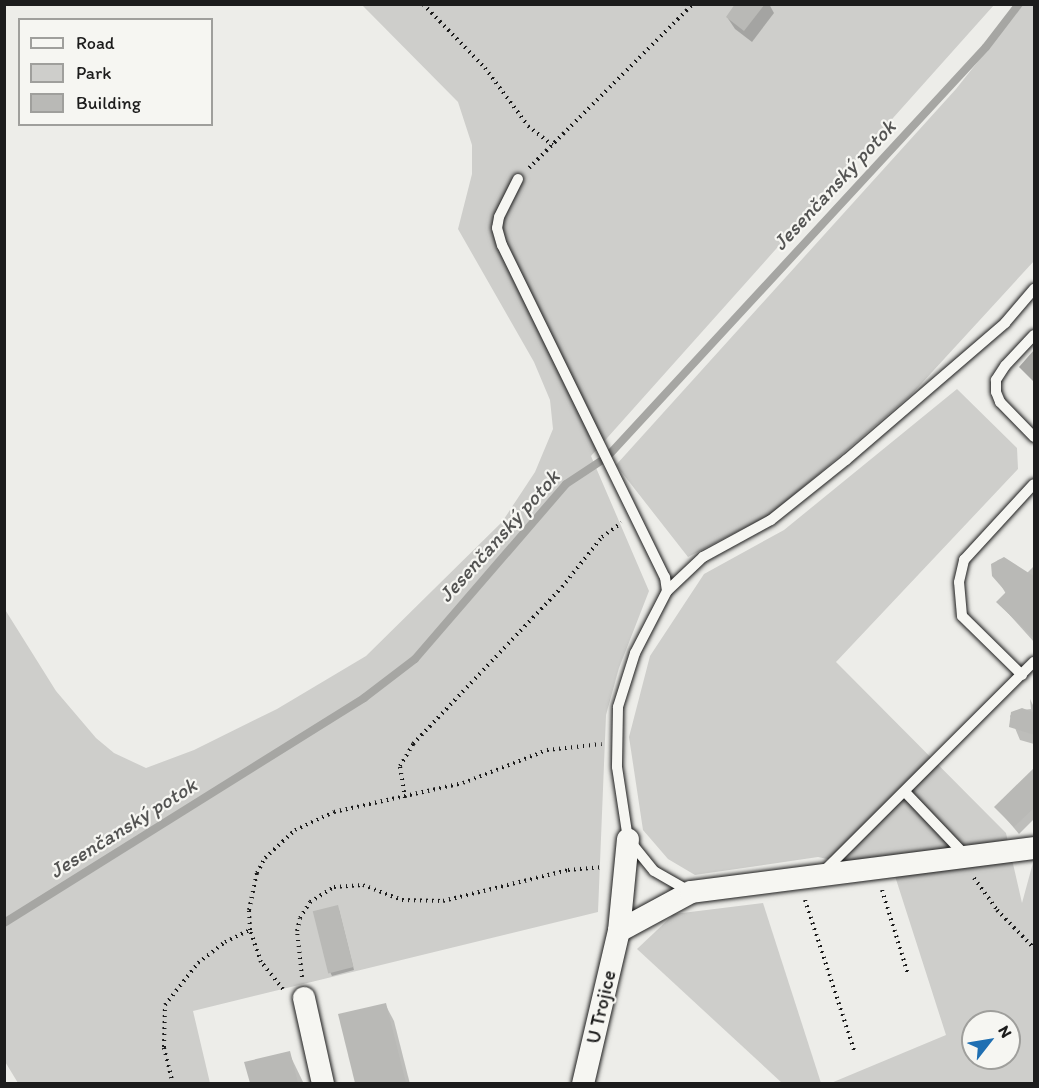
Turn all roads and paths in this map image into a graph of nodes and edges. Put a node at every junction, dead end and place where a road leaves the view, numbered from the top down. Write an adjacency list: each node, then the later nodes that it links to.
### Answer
1 (423, 4): 3 (path)
2 (693, 4): 3 (path)
3 (552, 145): 4 (path)
4 (518, 179): 9 (lane)
5 (1035, 289): 10 (lane)
6 (1035, 335): 7 (lane)
7 (1035, 437)
8 (1035, 484): 12 (lane)
9 (634, 518): 10 (lane); 15 (path)
10 (667, 591): 13 (lane)
11 (1035, 662): 12 (lane)
12 (1022, 675): 14 (lane)
13 (616, 745): 15 (path); 16 (lane)
14 (906, 793): 18 (lane); 21 (lane)
15 (405, 798): 23 (path)
16 (628, 839): 19 (street, U Trojice); 22 (lane)
17 (1035, 848): 18 (street)
18 (967, 857): 20 (street); 25 (path)
19 (628, 868): 24 (street, U Trojice); 27 (path)
20 (876, 869): 21 (street); 26 (path)
21 (808, 878): 22 (street); 28 (path)
22 (691, 891): 24 (street)
23 (249, 930): 27 (path); 29 (path)
24 (619, 931): 31 (street, U Trojice)
25 (1035, 948)
26 (908, 974)
27 (304, 998): 30 (street)
28 (854, 1050)
29 (173, 1083)
30 (323, 1083)
31 (583, 1083)

